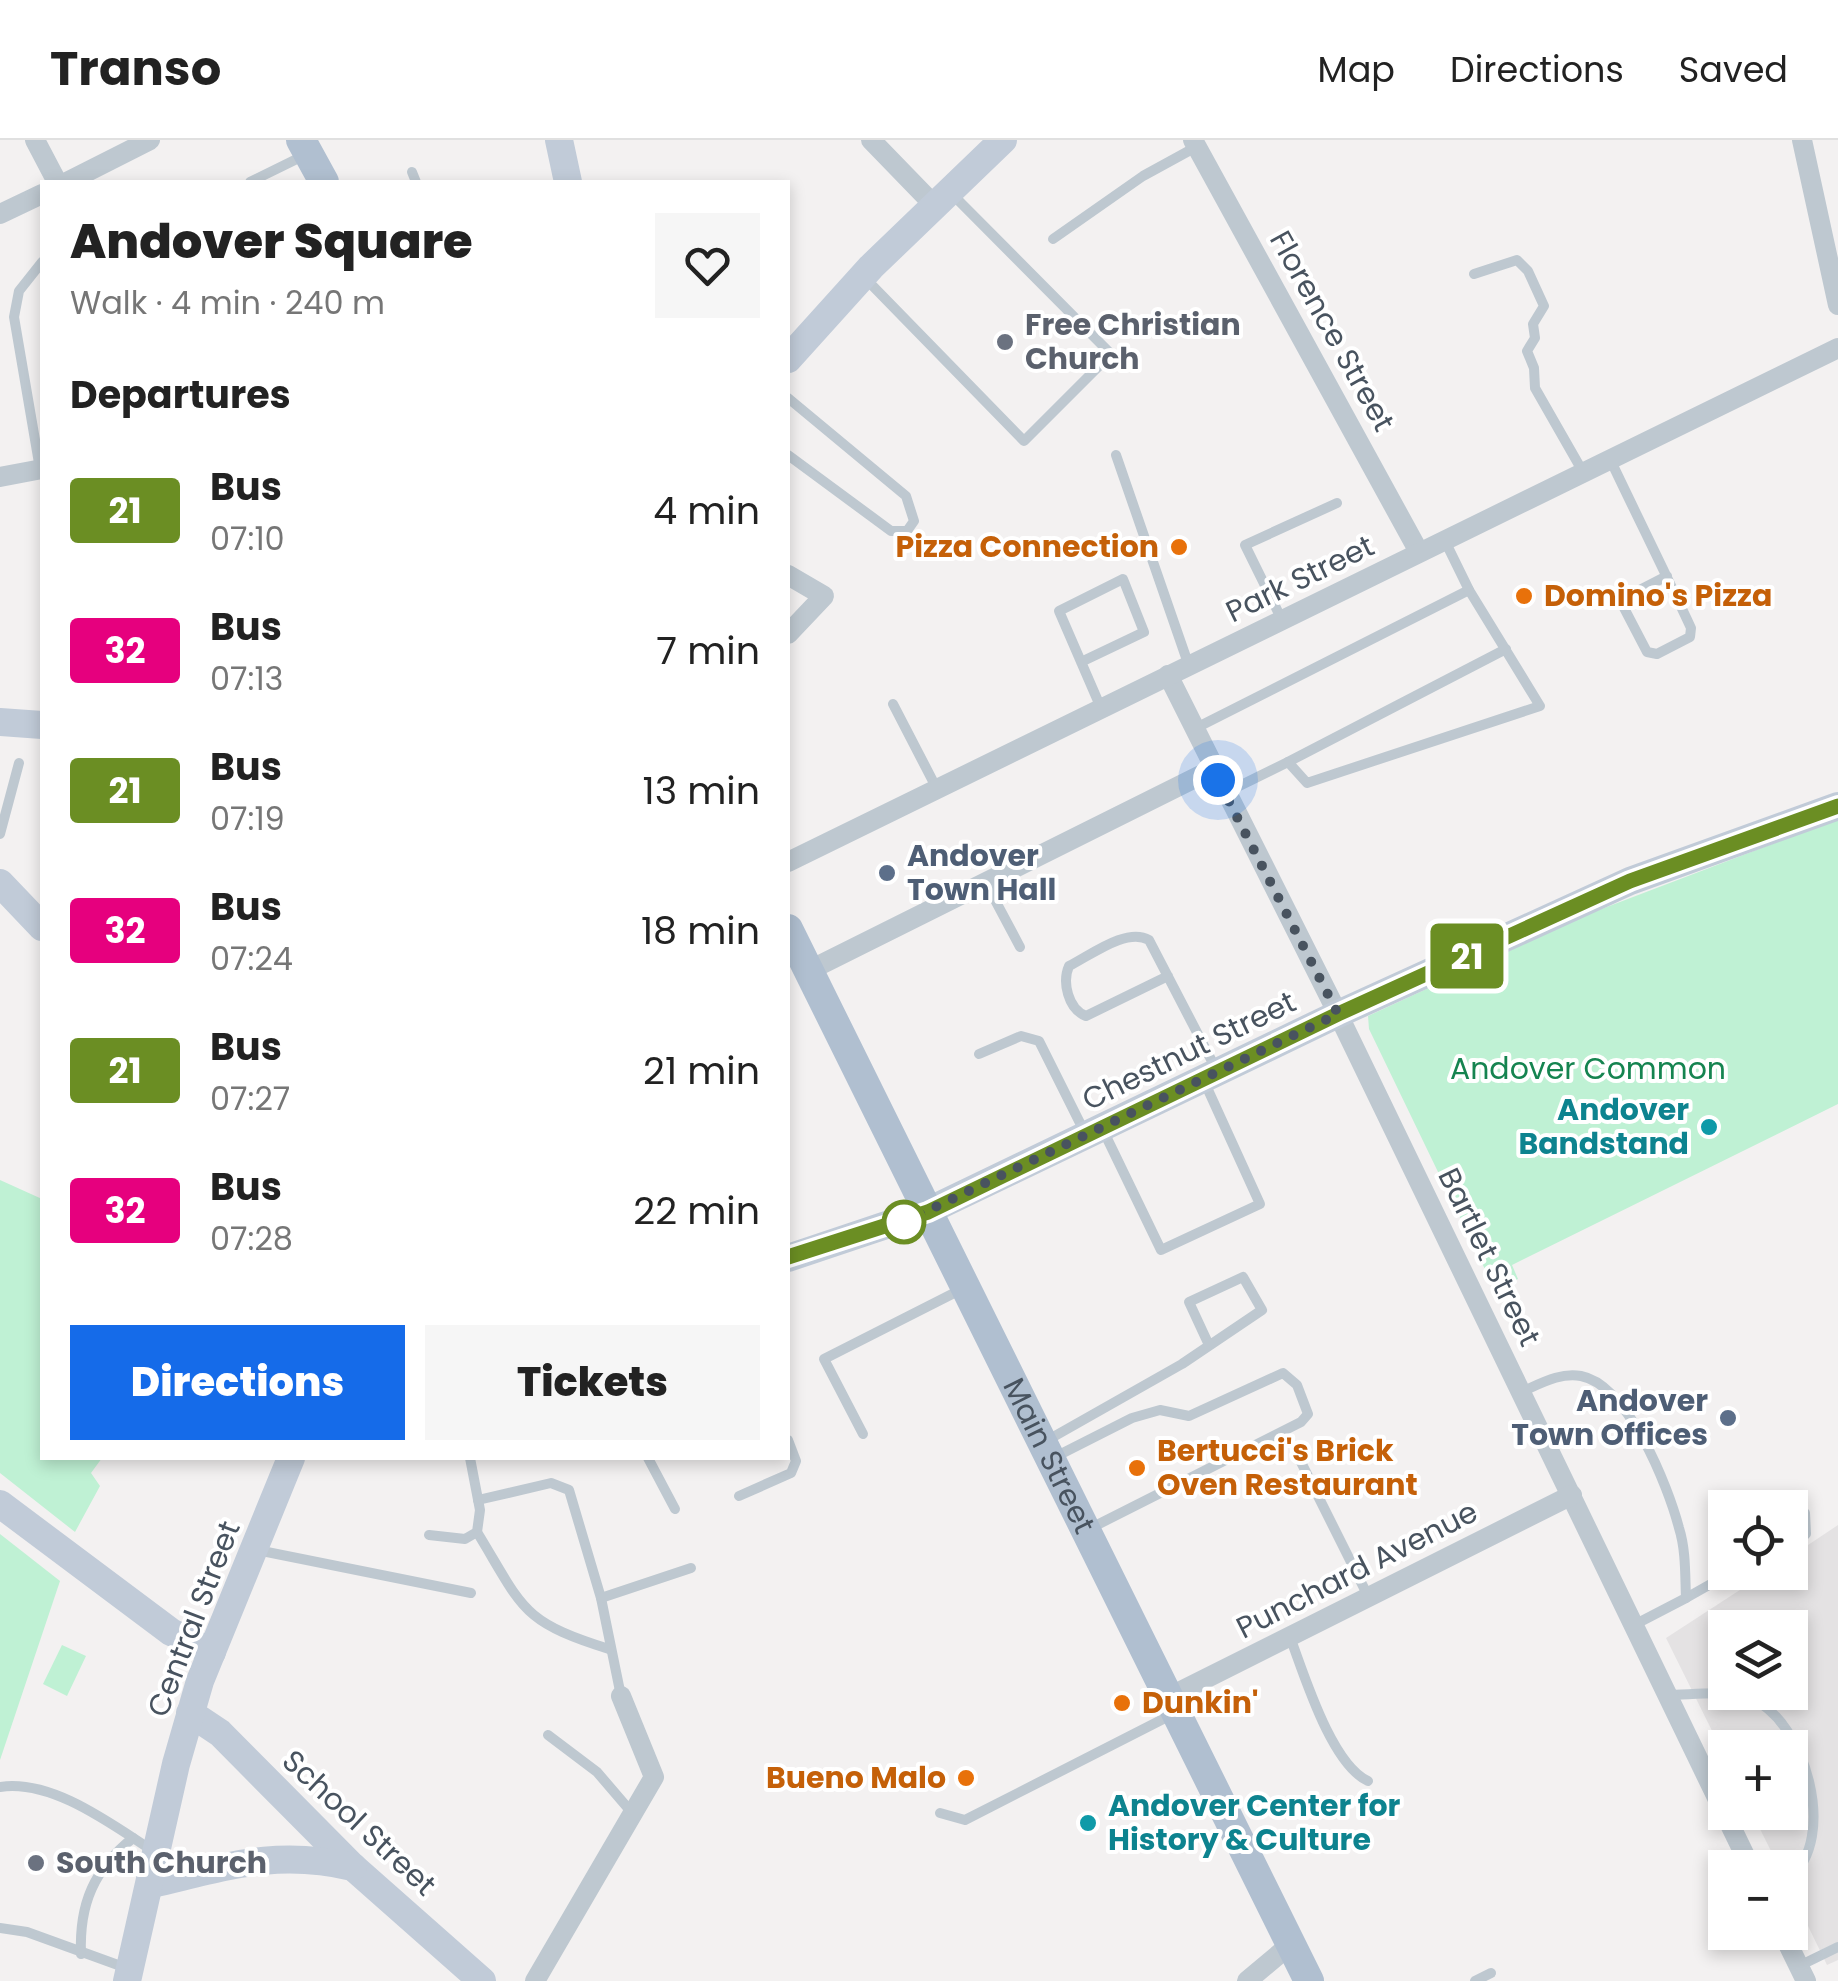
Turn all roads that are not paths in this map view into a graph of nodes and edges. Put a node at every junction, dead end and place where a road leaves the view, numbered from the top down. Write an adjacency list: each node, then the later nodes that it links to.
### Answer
1 (35, 140): 9 (street)
2 (150, 140): 10 (street)
3 (558, 140): 13 (main road)
4 (871, 140): 15 (street)
5 (1003, 140): 15 (main road)
6 (1802, 140): 21 (street)
7 (1195, 143): 17 (lane); 34 (street, Florence Street)
8 (304, 147): 11 (lane); 12 (main road)
9 (56, 180)
10 (71, 180)
11 (253, 180)
12 (323, 180)
13 (568, 180)
14 (40, 195): 16 (street)
15 (941, 197): 20 (main road); 20 (lane)
16 (0, 214)
17 (1053, 239)
18 (40, 265): 28 (lane)
19 (1474, 274): 30 (lane)
20 (863, 276): 23 (main road)
21 (1838, 305)
22 (1838, 348): 27 (street, Park Street)
23 (790, 357)
24 (790, 400): 26 (lane)
25 (1116, 455): 42 (lane)
26 (790, 456)
27 (1610, 458): 30 (street, Park Street); 35 (lane)
28 (40, 463)
29 (40, 469): 31 (street)
30 (1583, 472): 33 (street, Park Street)
31 (0, 477)
32 (1336, 503): 38 (lane)
33 (1445, 541): 34 (street, Park Street); 37 (lane)
34 (1419, 552): 38 (street, Park Street)
35 (1666, 576): 35 (lane)
36 (790, 577): 39 (street)
37 (1469, 590): 40 (lane); 48 (lane)
38 (1283, 622): 42 (street, Park Street)
39 (790, 632)
40 (1506, 648): 50 (lane); 50 (lane)
41 (1081, 662): 41 (lane); 45 (lane)
42 (1189, 667): 43 (street, Park Street)
43 (1168, 675): 45 (street, Park Street); 48 (street, Bartlet Street)
44 (893, 704): 52 (lane)
45 (1101, 708): 52 (street, Park Street)
46 (0, 722): 47 (main road)
47 (40, 724)
48 (1194, 729): 51 (street, Bartlet Street)
49 (20, 762): 55 (lane)
50 (1288, 762): 53 (lane)
51 (1213, 769): 53 (street, Bartlet Street); 58 (street)
52 (936, 789): 56 (street, Park Street)
53 (1224, 794): 64 (street, Bartlet Street)
54 (1838, 806): 64 (main road, Chestnut Street)
55 (0, 834)
56 (790, 861)
57 (0, 883): 59 (main road)
58 (987, 885): 61 (lane); 62 (street)
59 (40, 925)
60 (790, 933): 62 (main road, Main Street)
61 (1020, 948)
62 (808, 971): 68 (main road, Main Street)
63 (1168, 976): 63 (lane); 66 (lane)
64 (1338, 1014): 66 (main road, Chestnut Street); 72 (street, Bartlet Street)
65 (979, 1054): 67 (lane)
66 (1211, 1078): 67 (main road, Chestnut Street); 67 (lane)
67 (1094, 1133): 68 (main road, Chestnut Street)
68 (928, 1212): 69 (main road, Chestnut Street); 70 (main road, Main Street)
69 (790, 1257)
70 (965, 1287): 73 (lane); 75 (main road, Main Street)
71 (1208, 1343): 71 (lane); 75 (lane)
72 (1522, 1392): 81 (street, Bartlet Street); 94 (lane)
73 (863, 1434)
74 (790, 1445): 80 (lane)
75 (1045, 1452): 85 (main road, Main Street); 85 (lane)
76 (1300, 1458): 93 (lane)
77 (290, 1460): 88 (main road, Central Street)
78 (470, 1460): 82 (lane)
79 (649, 1460): 84 (lane)
80 (739, 1496)
81 (1572, 1496): 93 (street, Punchard Avenue); 95 (street, Bartlet Street)
82 (478, 1500): 86 (lane); 92 (lane)
83 (0, 1504): 98 (main road)
84 (675, 1508)
85 (1084, 1531): 101 (main road, Main Street)
86 (477, 1532): 87 (lane); 97 (lane)
87 (428, 1536)
88 (256, 1550): 91 (lane); 98 (main road, Central Street)
89 (690, 1568): 92 (lane)
90 (1708, 1586): 94 (lane)
91 (471, 1593)
92 (600, 1598): 97 (lane)
93 (1368, 1598): 96 (street, Punchard Avenue)
94 (1686, 1598): 95 (lane)
95 (1634, 1625): 99 (street, Bartlet Street)
96 (1290, 1637): 101 (street, Punchard Avenue); 104 (lane)
97 (609, 1649): 100 (lane)
98 (212, 1652): 102 (main road, Central Street)
99 (1667, 1695): 109 (street, Bartlet Street); 111 (lane)
100 (621, 1696): 107 (street)
101 (1172, 1705): 106 (lane); 115 (main road, Main Street)
102 (190, 1714): 110 (main road, Central Street); 112 (main road, School Street)
103 (548, 1735): 107 (lane)
104 (1368, 1780)
105 (0, 1787): 108 (lane)
106 (940, 1813)
107 (633, 1814): 123 (street)
108 (132, 1838): 110 (lane); 118 (lane)
109 (1742, 1850)
110 (157, 1854): 113 (main road, Central Street)
111 (1808, 1861)
112 (353, 1867): 113 (main road); 122 (main road, School Street)
113 (152, 1884): 121 (main road, Central Street)
114 (0, 1928): 118 (lane)
115 (1290, 1944): 124 (street); 125 (main road, Main Street)
116 (1838, 1947): 120 (lane)
117 (1791, 1950): 120 (street)
118 (81, 1954): 121 (lane)
119 (1491, 1973): 126 (lane)
120 (1802, 1974)
121 (128, 1975)
122 (482, 1981)
123 (535, 1981)
124 (1247, 1981)
125 (1309, 1981)
126 (1474, 1981)

